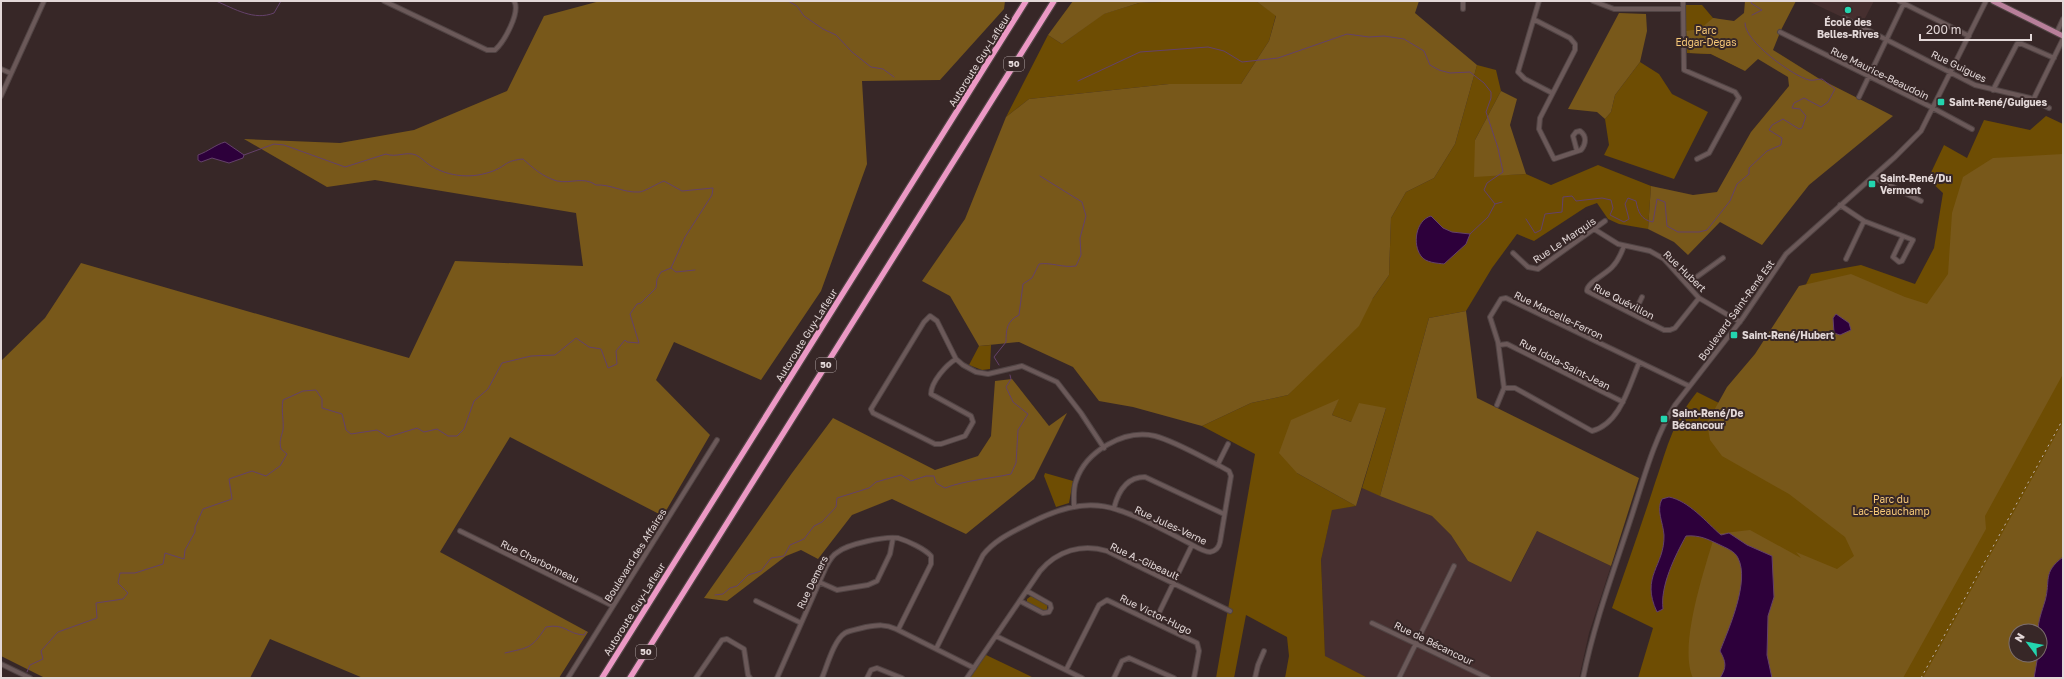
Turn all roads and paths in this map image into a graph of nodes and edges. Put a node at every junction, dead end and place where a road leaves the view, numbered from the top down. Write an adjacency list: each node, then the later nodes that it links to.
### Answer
1 (384, 1): 2 (street)
2 (514, 1)
3 (1026, 1): 94 (highway, Autoroute Guy-Lafleur / 50)
4 (1054, 1): 95 (highway, 50)
5 (1463, 1): 14 (street)
6 (1539, 1): 18 (street)
7 (1593, 1): 15 (street)
8 (1683, 1): 15 (street)
9 (1899, 1): 13 (street)
10 (1986, 1): 21 (street, Boulevard Saint-René Est)
11 (1993, 1): 20 (main road)
12 (42, 2): 27 (street)
13 (1904, 3): 21 (street); 24 (street)
14 (1463, 9)
15 (1683, 9): 39 (street)
16 (1844, 18): 24 (street, Rue Guigues)
17 (2063, 19): 20 (street)
18 (1534, 20): 31 (street); 31 (street)
19 (1780, 32): 29 (street, Rue Maurice-Beaudoin)
20 (2056, 32): 22 (main road)
21 (1969, 36): 28 (street, Boulevard Saint-René Est)
22 (2063, 36)
23 (2063, 39): 25 (street)
24 (1887, 40): 28 (street, Rue Guigues); 29 (street)
25 (2054, 58): 30 (street); 34 (street)
26 (1, 69): 27 (street)
27 (10, 73): 32 (street)
28 (1952, 73): 30 (street, Rue Guigues); 36 (street, Boulevard Saint-René Est)
29 (1870, 75): 33 (street); 36 (street, Rue Maurice-Beaudoin)
30 (1993, 90): 34 (street, Rue Guigues)
31 (1552, 93): 38 (street)
32 (1, 96)
33 (1859, 97)
34 (2033, 100): 35 (street, Rue Guigues)
35 (2049, 108)
36 (1934, 109): 37 (street, Rue Maurice-Beaudoin); 40 (street, Boulevard Saint-René Est)
37 (1972, 129)
38 (1577, 151): 38 (street)
39 (1696, 159)
40 (1873, 177): 41 (street); 42 (street, Boulevard Saint-René Est)
41 (1921, 201)
42 (1840, 205): 43 (street); 55 (street, Boulevard Saint-René Est)
43 (1864, 221): 46 (street); 50 (street)
44 (1605, 222): 45 (street, Rue Le Marquis)
45 (1594, 230): 47 (street, Rue Hubert); 48 (street, Rue Le Marquis)
46 (1903, 236): 46 (street)
47 (1624, 246): 51 (street, Rue Hubert); 54 (street, Rue Quévillon)
48 (1513, 253)
49 (1723, 258): 51 (street)
50 (1846, 259)
51 (1687, 284): 53 (street, Rue Hubert)
52 (1642, 297): 54 (street)
53 (1699, 298): 54 (street, Rue Quévillon); 55 (street, Rue Hubert)
54 (1634, 314)
55 (1740, 322): 59 (street, Boulevard Saint-René Est)
56 (1498, 345): 58 (street, Rue Marcelle-Ferron); 60 (street, Rue Marcelle-Ferron); 61 (street, Rue Idola-Saint-Jean)
57 (956, 359): 57 (street); 65 (street)
58 (1639, 363): 59 (street, Rue Marcelle-Ferron); 61 (street)
59 (1689, 386): 110 (street, Boulevard Saint-René Est)
60 (1504, 388): 61 (street); 62 (street)
61 (1622, 402)
62 (1497, 405)
63 (717, 440): 79 (street, Boulevard des Affaires)
64 (1228, 444): 66 (street)
65 (1104, 448): 66 (street, Rue Jules-Verne); 67 (street, Rue Jules-Verne)
66 (1218, 464): 69 (street, Rue Jules-Verne)
67 (1074, 506): 68 (street, Rue Jules-Verne); 87 (street, Rue Jules-Verne)
68 (1114, 508): 69 (street); 72 (street, Rue Jules-Verne)
69 (1224, 514): 72 (street, Rue Jules-Verne)
70 (460, 531): 79 (street, Rue Charbonneau)
71 (893, 538): 74 (street, Rue Demers); 74 (street); 84 (street, Rue Demers)
72 (1192, 545): 75 (street)
73 (1454, 566): 86 (street)
74 (819, 582): 82 (street, Rue Demers)
75 (1173, 583): 76 (street, Rue A.-Gibeault); 80 (street, Rue A.-Gibeault); 81 (street)
76 (1027, 591): 77 (street, Rue A.-Gibeault); 77 (street)
77 (1020, 601): 85 (street, Rue A.-Gibeault)
78 (756, 602): 82 (street)
79 (613, 606): 93 (street, Boulevard des Affaires)
80 (1230, 611)
81 (1154, 621): 91 (street, Rue Victor-Hugo); 106 (street, Rue Victor-Hugo)
82 (801, 623): 98 (street, Rue Demers)
83 (1372, 623): 86 (street, Rue de Bécancour)
84 (898, 630): 87 (street); 99 (street)
85 (996, 636): 90 (street, Rue A.-Gibeault); 91 (street)
86 (1415, 644): 108 (street); 109 (street, Rue de Bécancour)
87 (936, 649): 90 (street)
88 (1264, 652): 107 (street)
89 (1, 664): 92 (street)
90 (974, 668): 102 (street, Rue A.-Gibeault)
91 (1066, 670): 103 (street)
92 (30, 678)
93 (568, 678)
94 (602, 678)
95 (630, 678)
96 (696, 678): 97 (street)
97 (750, 678)
98 (777, 678)
99 (822, 678)
100 (867, 678): 101 (street)
101 (902, 678)
102 (967, 678)
103 (1082, 678)
104 (1114, 678): 105 (street)
105 (1174, 678)
106 (1194, 678)
107 (1255, 678)
108 (1399, 678)
109 (1488, 678)
110 (1583, 678)

